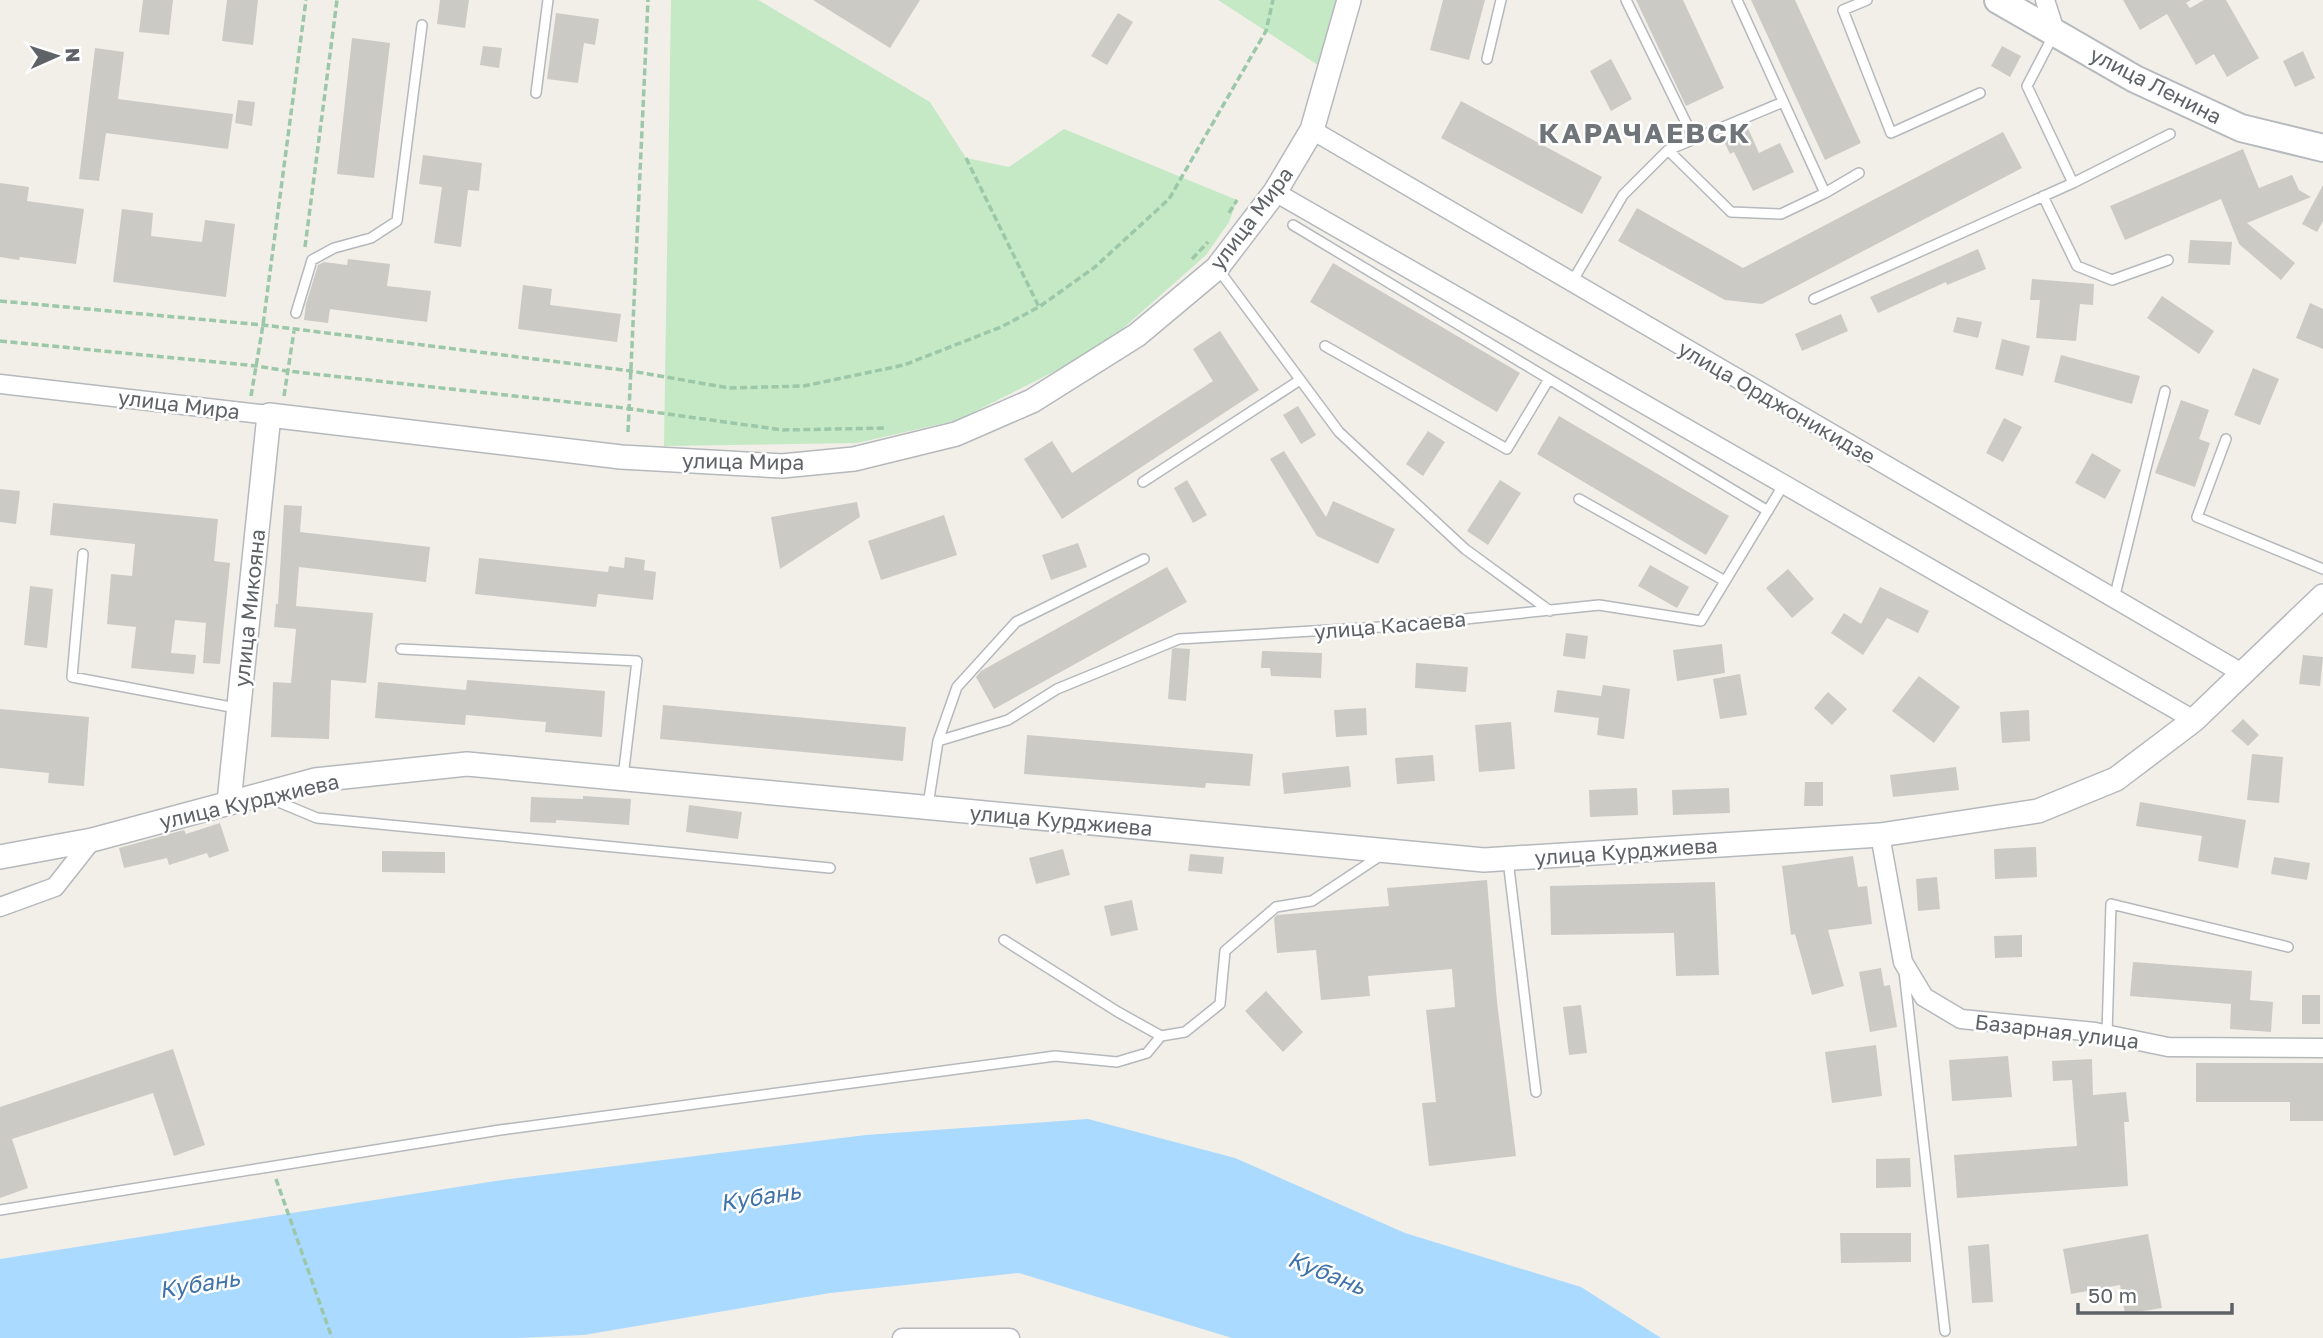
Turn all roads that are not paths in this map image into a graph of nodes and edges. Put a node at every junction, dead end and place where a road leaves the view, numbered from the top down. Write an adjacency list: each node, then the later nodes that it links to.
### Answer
1 (548, 0): 12 (lane)
2 (1349, 0): 15 (street, улица Мира)
3 (1501, 0): 11 (lane)
4 (1626, 0): 17 (lane)
5 (1737, 0): 14 (lane)
6 (1867, 0): 13 (lane)
7 (1998, 0): 10 (main road, улица Ленина)
8 (2045, 0): 10 (street)
9 (422, 25): 30 (lane)
10 (2055, 31): 18 (main road, улица Ленина); 21 (lane)
11 (1487, 59)
12 (536, 93)
13 (1980, 93)
14 (1783, 102): 17 (lane); 23 (lane)
15 (1312, 130): 22 (street, улица Мира); 28 (street, улица Орджоникидзе)
16 (2170, 134): 21 (lane)
17 (1694, 139): 19 (lane)
18 (2323, 148)
19 (1668, 150): 23 (lane); 28 (lane)
20 (1859, 173): 23 (lane)
21 (2073, 183): 24 (lane)
22 (1275, 192): 27 (street, улица Мира); 39 (street)
23 (1825, 193)
24 (2043, 196): 26 (lane); 29 (lane)
25 (1293, 225): 32 (lane)
26 (2168, 260)
27 (1217, 268): 33 (lane); 36 (street, улица Мира)
28 (1572, 282): 47 (street, улица Орджоникидзе)
29 (1814, 299)
30 (296, 313)
31 (1325, 346): 32 (lane)
32 (1549, 379): 41 (lane)
33 (1300, 380): 38 (lane); 48 (lane)
34 (0, 384): 36 (street, улица Мира)
35 (2165, 391): 47 (lane)
36 (267, 414): 51 (street, улица Микояна)
37 (2226, 439): 44 (lane)
38 (1143, 482)
39 (1784, 484): 41 (lane, улица Касаева); 52 (street)
40 (1579, 499): 45 (lane)
41 (1768, 510): 45 (lane, улица Касаева)
42 (83, 554): 51 (lane)
43 (1144, 559): 53 (lane)
44 (2323, 569)
45 (1725, 581): 48 (lane, улица Касаева)
46 (2323, 596): 50 (street)
47 (2114, 598): 50 (street, улица Орджоникидзе)
48 (1550, 611): 53 (lane, улица Касаева)
49 (401, 649): 54 (lane)
50 (2242, 673): 52 (street)
51 (238, 708): 56 (street, улица Микояна)
52 (2194, 720): 58 (street, улица Курджиева)
53 (938, 741): 57 (lane)
54 (623, 779): 55 (street, улица Курджиева); 57 (street, улица Курджиева)
55 (261, 794): 56 (street, улица Курджиева); 63 (lane)
56 (229, 802): 59 (street, улица Курджиева)
57 (927, 807): 60 (street, улица Курджиева)
58 (1880, 835): 62 (street, улица Курджиева); 67 (street, Базарная улица)
59 (92, 840): 61 (street, улица Курджиева); 64 (street)
60 (1388, 851): 62 (street, улица Курджиева); 69 (lane)
61 (0, 857)
62 (1508, 858): 71 (lane)
63 (830, 869)
64 (0, 907)
65 (1004, 940): 69 (lane)
66 (2288, 947): 68 (lane)
67 (1903, 962): 68 (street, Базарная улица); 73 (lane)
68 (2107, 1034): 70 (street, Базарная улица)
69 (1161, 1036): 72 (lane)
70 (2323, 1048)
71 (1536, 1092)
72 (0, 1210)
73 (1945, 1331)
74 (902, 1338): 75 (street)
75 (1010, 1338)

